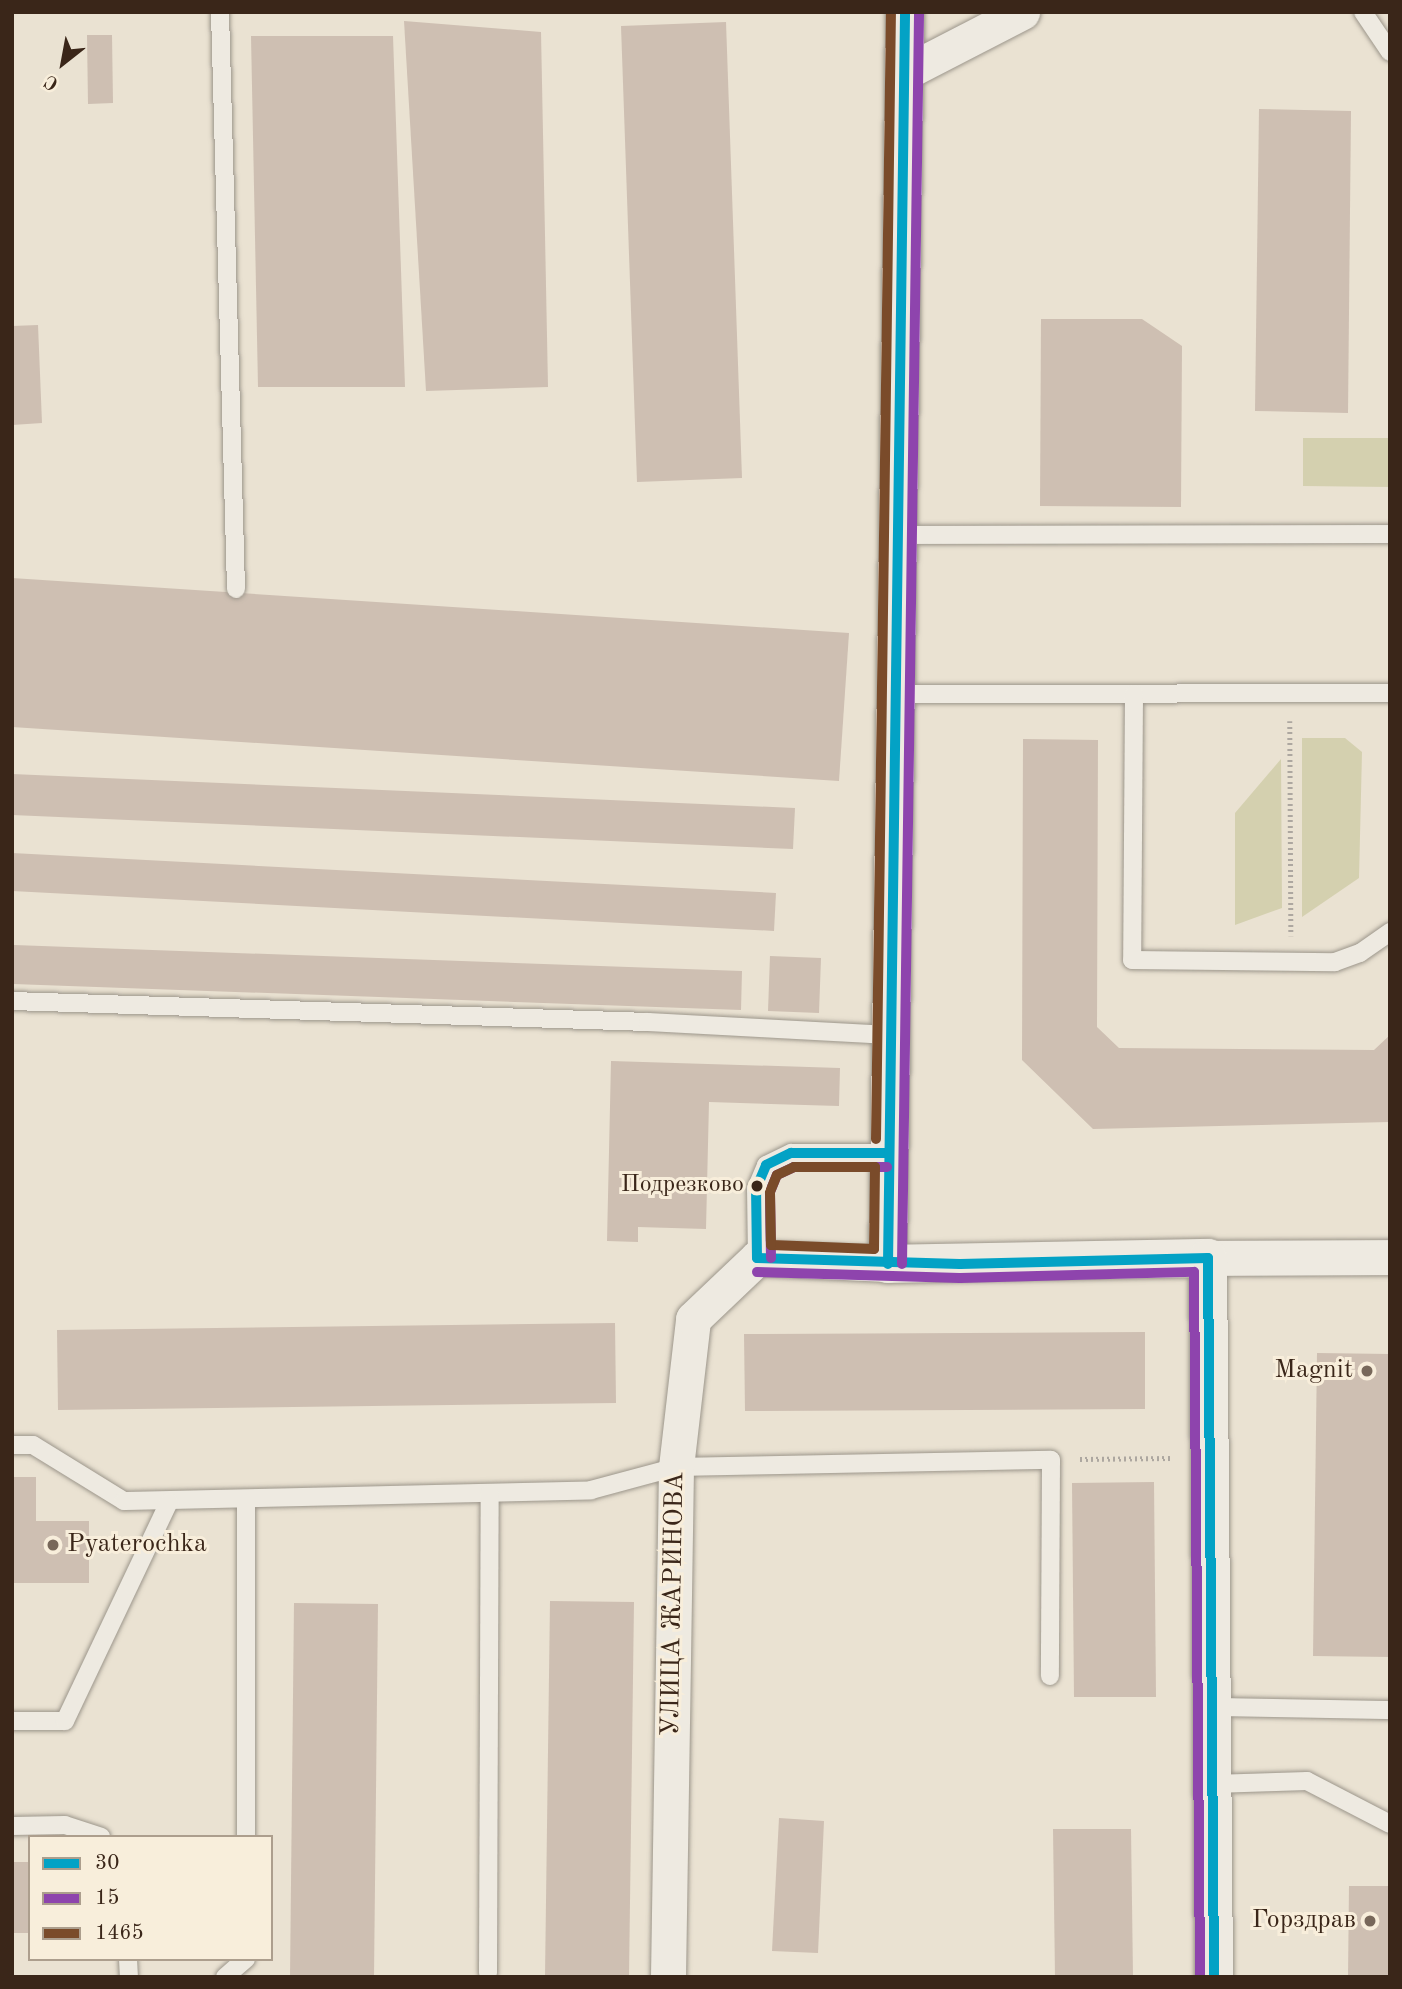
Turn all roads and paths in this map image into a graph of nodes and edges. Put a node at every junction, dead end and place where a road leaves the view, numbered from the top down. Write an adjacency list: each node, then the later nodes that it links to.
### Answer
1 (220, 12): 9 (lane)
2 (905, 12): 6 (street)
3 (1022, 12): 6 (street)
4 (1363, 12): 5 (lane)
5 (1390, 52)
6 (904, 73): 8 (street)
7 (1390, 534): 8 (lane)
8 (897, 535): 11 (street)
9 (236, 589)
10 (1390, 693): 13 (lane)
11 (895, 694): 12 (lane); 17 (street)
12 (1134, 694): 13 (lane); 15 (lane)
13 (1290, 694): 15 (path)
14 (1390, 932): 15 (lane)
15 (1291, 961)
16 (12, 1001): 17 (lane)
17 (890, 1035): 18 (street)
18 (887, 1153): 20 (lane); 22 (street)
19 (1390, 1257): 21 (street)
20 (757, 1258): 22 (street); 26 (street, УЛИЦА ЖАРИНОВА)
21 (1208, 1258): 22 (street); 31 (street)
22 (888, 1264)
23 (12, 1445): 29 (lane)
24 (1156, 1458): 25 (path)
25 (1051, 1460): 26 (lane); 30 (lane)
26 (676, 1467): 27 (lane); 42 (street, УЛИЦА ЖАРИНОВА)
27 (490, 1494): 28 (lane); 40 (lane)
28 (246, 1500): 29 (lane); 38 (lane)
29 (169, 1502): 33 (lane)
30 (1049, 1676)
31 (1213, 1707): 32 (lane); 34 (street)
32 (1390, 1710)
33 (12, 1721)
34 (1213, 1784): 35 (lane); 43 (street)
35 (1390, 1824)
36 (12, 1826): 37 (lane)
37 (95, 1835)
38 (246, 1835)
39 (244, 1961): 41 (lane)
40 (488, 1973)
41 (225, 1977)
42 (668, 1977)
43 (1214, 1977)

